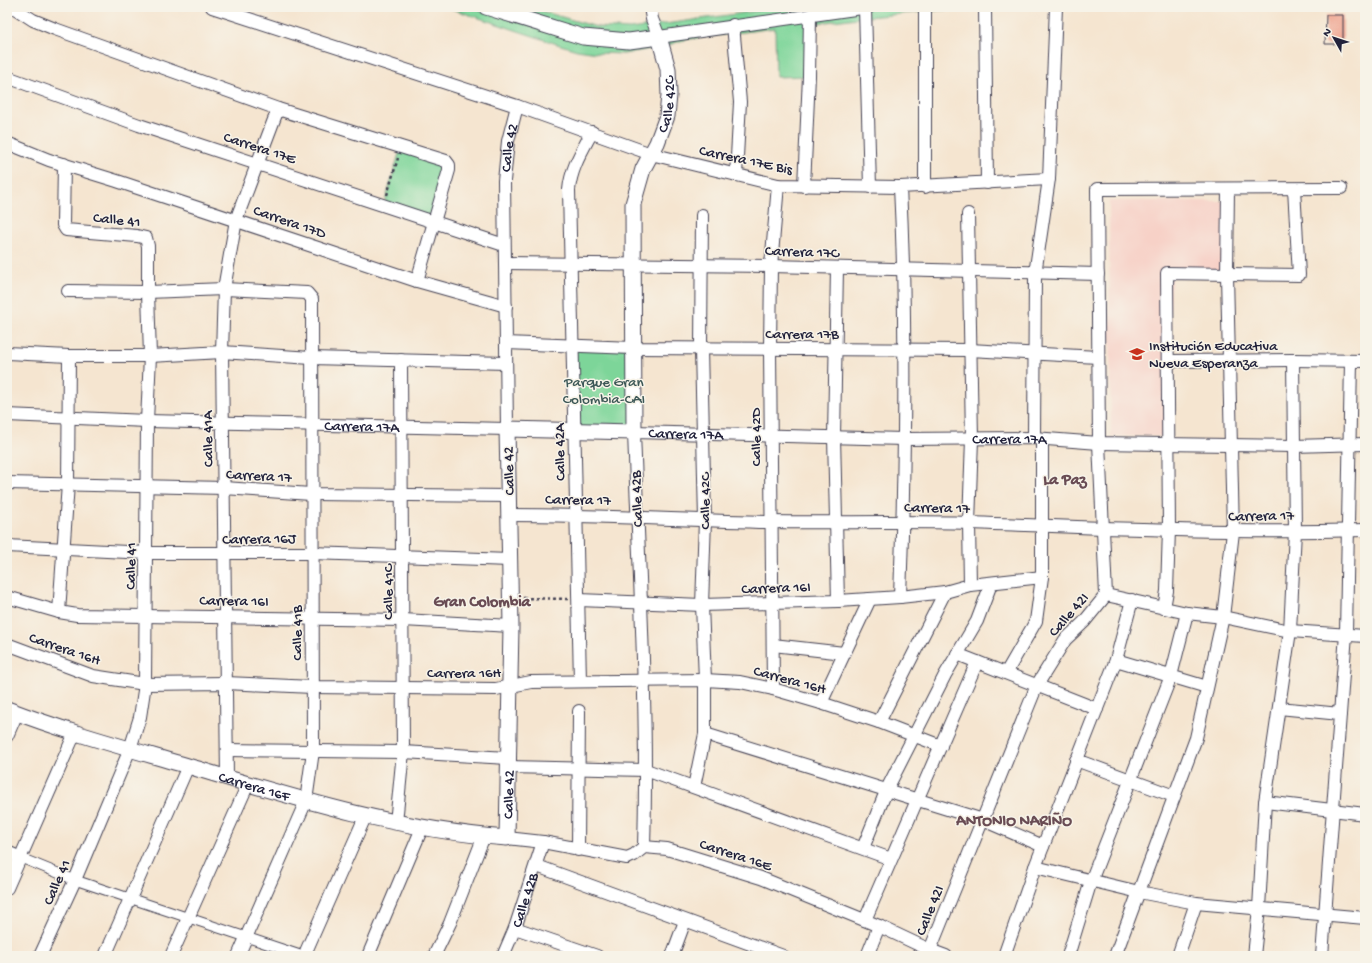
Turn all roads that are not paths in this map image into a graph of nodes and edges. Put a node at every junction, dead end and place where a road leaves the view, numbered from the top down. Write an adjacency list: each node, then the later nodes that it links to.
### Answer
1 (13, 7): 16 (street)
2 (212, 7): 10 (street, Carrera 17E Bis)
3 (486, 7): 13 (street)
4 (650, 7): 13 (street, Calle 42C)
5 (867, 7): 9 (street); 28 (street)
6 (925, 7): 27 (street)
7 (985, 7): 24 (street)
8 (1056, 7): 23 (street)
9 (850, 8): 11 (street)
10 (228, 10): 15 (street, Carrera 17E Bis)
11 (810, 15): 12 (street); 26 (street)
12 (733, 25): 13 (street); 22 (street)
13 (659, 37): 19 (street, Calle 42C)
14 (7, 77): 20 (street, Carrera 17E)
15 (517, 106): 17 (street, Carrera 17E Bis); 37 (street, Calle 42)
16 (278, 109): 20 (street, Calle 41A); 36 (street)
17 (592, 132): 19 (street, Carrera 17E Bis); 39 (street, Calle 42A)
18 (7, 142): 21 (street, Carrera 17D)
19 (651, 154): 22 (street, Carrera 17E Bis); 40 (street, Calle 42B)
20 (257, 162): 35 (street, Calle 41A); 36 (street, Carrera 17E)
21 (64, 164): 35 (street, Carrera 17D); 52 (street, Calle 41)
22 (736, 175): 25 (street, Carrera 17E Bis)
23 (1049, 179): 24 (street, Carrera 17E Bis); 46 (street)
24 (987, 183): 27 (street, Carrera 17E Bis)
25 (778, 185): 26 (street, Carrera 17E Bis); 42 (street, Calle 42D)
26 (804, 186): 28 (street, Carrera 17E Bis)
27 (925, 186): 29 (street, Carrera 17E Bis)
28 (870, 187): 29 (street, Carrera 17E Bis)
29 (900, 187): 44 (street)
30 (1341, 188): 32 (street)
31 (1228, 189): 32 (street); 47 (street, Calle 42I); 48 (street)
32 (1294, 189): 48 (street)
33 (968, 214): 45 (street)
34 (702, 215): 41 (street, Calle 42C)
35 (236, 220): 49 (street, Carrera 17D); 50 (street, Calle 41A)
36 (436, 222): 37 (street, Carrera 17E); 49 (street)
37 (504, 244): 38 (street, Calle 42)
38 (505, 263): 39 (street, Carrera 17C); 53 (street, Calle 42)
39 (571, 264): 40 (street, Carrera 17C); 55 (street, Calle 42A)
40 (633, 265): 41 (street, Carrera 17C); 56 (street, Calle 42B)
41 (700, 265): 42 (street, Carrera 17C); 57 (street, Calle 42C)
42 (771, 266): 43 (street, Carrera 17C); 58 (street, Calle 42D)
43 (837, 268): 44 (street, Carrera 17C); 59 (street)
44 (904, 270): 45 (street, Carrera 17C); 60 (street)
45 (969, 270): 46 (street, Carrera 17C); 61 (street)
46 (1035, 274): 47 (street, Carrera 17C); 64 (street)
47 (1098, 274): 67 (street, Calle 42I)
48 (1227, 275): 70 (street); 74 (street)
49 (417, 281): 53 (street, Carrera 17D)
50 (224, 289): 52 (street); 62 (street, Calle 41A); 68 (street, Calle 41B)
51 (68, 290): 52 (street)
52 (148, 292): 66 (street, Calle 41)
53 (506, 306): 54 (street, Calle 42)
54 (506, 343): 55 (street, Carrera 17B); 75 (street, Calle 42)
55 (573, 346): 56 (street, Carrera 17B); 83 (street, Calle 42A)
56 (633, 348): 57 (street, Carrera 17B); 84 (street, Calle 42B)
57 (700, 349): 58 (street, Carrera 17B); 85 (street, Calle 42C)
58 (770, 349): 59 (street, Carrera 17B); 86 (street, Calle 42D)
59 (836, 349): 60 (street, Carrera 17B); 87 (street)
60 (905, 349): 61 (street, Carrera 17B); 88 (street)
61 (970, 350): 64 (street, Carrera 17B); 89 (street)
62 (222, 352): 66 (street); 68 (street); 79 (street, Calle 41A)
63 (7, 353): 65 (street)
64 (1033, 353): 67 (street, Carrera 17B); 90 (street)
65 (69, 356): 66 (street); 77 (street)
66 (150, 356): 78 (street, Calle 41)
67 (1098, 357): 91 (street, Calle 42I)
68 (311, 358): 69 (street); 80 (street, Calle 41B)
69 (401, 360): 75 (street); 81 (street, Calle 41C)
70 (1230, 360): 71 (street); 74 (street); 93 (street)
71 (1293, 360): 72 (street); 96 (street)
72 (1351, 361): 73 (street); 94 (street)
73 (1365, 361)
74 (1168, 362): 92 (street)
75 (506, 363): 82 (street, Calle 42)
76 (7, 415): 77 (street, Carrera 17A)
77 (69, 417): 78 (street, Carrera 17A); 98 (street)
78 (147, 421): 79 (street, Carrera 17A); 99 (street, Calle 41)
79 (223, 423): 80 (street, Carrera 17A); 100 (street, Calle 41A)
80 (311, 425): 81 (street, Carrera 17A); 101 (street, Calle 41B)
81 (402, 427): 82 (street, Carrera 17A); 102 (street, Calle 41C)
82 (507, 429): 83 (street, Carrera 17A); 103 (street, Calle 42)
83 (575, 430): 84 (street, Carrera 17A); 105 (street, Calle 42A)
84 (634, 432): 85 (street, Carrera 17A); 106 (street, Calle 42B)
85 (703, 433): 86 (street, Carrera 17A); 107 (street, Calle 42C)
86 (771, 436): 87 (street, Carrera 17A); 108 (street, Calle 42D)
87 (834, 437): 88 (street, Carrera 17A); 109 (street)
88 (904, 439): 89 (street, Carrera 17A); 110 (street)
89 (972, 439): 90 (street, Carrera 17A); 111 (street)
90 (1038, 439): 91 (street, Carrera 17A); 112 (street)
91 (1099, 443): 92 (street, Carrera 17A); 113 (street, Calle 42I)
92 (1167, 444): 93 (street, Carrera 17A); 114 (street)
93 (1232, 444): 96 (street, Carrera 17A); 118 (street)
94 (1349, 444): 95 (street, Carrera 17A); 96 (street, Carrera 17A); 117 (street)
95 (1365, 444)
96 (1293, 446): 116 (street)
97 (7, 483): 98 (street, Carrera 17)
98 (68, 484): 99 (street, Carrera 17); 120 (street)
99 (146, 486): 100 (street, Carrera 17); 121 (street, Calle 41)
100 (224, 488): 101 (street, Carrera 17); 123 (street, Calle 41A)
101 (312, 494): 102 (street, Carrera 17); 122 (street, Calle 41B)
102 (401, 494): 103 (street, Carrera 17); 124 (street, Calle 41C)
103 (509, 496): 104 (street, Calle 42)
104 (509, 514): 105 (street, Carrera 17); 125 (street, Calle 42)
105 (576, 515): 106 (street, Carrera 17); 134 (street, Calle 42A)
106 (637, 516): 107 (street, Carrera 17); 137 (street, Calle 42B)
107 (704, 520): 108 (street, Carrera 17); 139 (street, Calle 42C)
108 (771, 522): 109 (street, Carrera 17); 138 (street, Calle 42D)
109 (835, 522): 110 (street, Carrera 17); 136 (street)
110 (903, 522): 111 (street, Carrera 17); 132 (street)
111 (969, 523): 112 (street, Carrera 17); 128 (street)
112 (1041, 527): 113 (street, Carrera 17); 126 (street)
113 (1102, 528): 114 (street, Carrera 17); 130 (street, Calle 42I)
114 (1169, 529): 118 (street, Carrera 17); 140 (street)
115 (1365, 530): 117 (street, Carrera 17)
116 (1295, 531): 117 (street, Carrera 17); 118 (street, Carrera 17); 149 (street)
117 (1349, 531): 150 (street)
118 (1233, 532): 145 (street)
119 (7, 546): 120 (street, Carrera 16J)
120 (63, 549): 121 (street, Carrera 16J); 141 (street)
121 (147, 553): 123 (street, Carrera 16J); 143 (street, Calle 41)
122 (312, 553): 123 (street, Carrera 16J); 124 (street, Carrera 16J); 146 (street, Calle 41B)
123 (224, 554): 144 (street, Calle 41A)
124 (403, 555): 125 (street, Carrera 16J); 147 (street, Calle 41C)
125 (510, 560): 148 (street, Calle 42)
126 (1042, 577): 127 (street, Carrera 16I); 158 (street)
127 (991, 584): 128 (street, Carrera 16I); 155 (street)
128 (970, 585): 129 (street, Carrera 16I)
129 (945, 592): 132 (street, Carrera 16I); 177 (street)
130 (1106, 595): 135 (street); 165 (street, Calle 42I)
131 (7, 597): 141 (street, Carrera 16I)
132 (900, 597): 133 (street, Carrera 16I)
133 (870, 598): 136 (street, Carrera 16I); 154 (street)
134 (579, 600): 137 (street, Carrera 16I); 162 (street, Calle 42A)
135 (1132, 600): 140 (street); 156 (street)
136 (838, 601): 138 (street, Carrera 16I)
137 (641, 603): 139 (street, Carrera 16I); 161 (street, Calle 42B)
138 (771, 604): 139 (street, Carrera 16I); 153 (street, Calle 42D)
139 (702, 605): 160 (street, Calle 42C)
140 (1164, 608): 142 (street)
141 (59, 612): 143 (street, Carrera 16I)
142 (1187, 614): 145 (street); 159 (street)
143 (145, 615): 144 (street, Carrera 16I); 164 (street, Calle 41)
144 (225, 616): 146 (street, Carrera 16I); 163 (street, Calle 41A)
145 (1223, 617): 149 (street); 168 (street)
146 (312, 618): 147 (street, Carrera 16I); 166 (street, Calle 41B)
147 (403, 620): 148 (street, Carrera 16I); 167 (street, Calle 41C)
148 (511, 626): 169 (street, Calle 42)
149 (1290, 631): 150 (street); 172 (street)
150 (1346, 634): 151 (street); 176 (street)
151 (1365, 636)
152 (7, 644): 164 (street, Carrera 16H)
153 (773, 645): 154 (street); 170 (street, Calle 42D)
154 (844, 653): 171 (street)
155 (957, 654): 157 (street); 180 (street)
156 (1116, 660): 159 (street); 173 (street)
157 (977, 662): 158 (street); 182 (street)
158 (1006, 673): 165 (street)
159 (1170, 676): 168 (street); 193 (street)
160 (706, 680): 161 (street, Carrera 16H); 170 (street, Carrera 16H); 179 (street, Calle 42C)
161 (645, 681): 162 (street, Carrera 16H); 191 (street, Calle 42B)
162 (580, 682): 169 (street, Carrera 16H)
163 (226, 683): 164 (street, Carrera 16H); 166 (street, Carrera 16H); 184 (street, Calle 41A)
164 (145, 684): 183 (street, Calle 41)
165 (1036, 685): 173 (street); 204 (street, Calle 42I)
166 (312, 687): 167 (street, Carrera 16H); 185 (street, Calle 41B)
167 (404, 687): 169 (street, Carrera 16H); 186 (street, Calle 41C)
168 (1207, 687): 197 (street)
169 (510, 688): 188 (street, Calle 42)
170 (773, 689): 171 (street, Carrera 16H)
171 (821, 703): 177 (street, Carrera 16H)
172 (1279, 708): 176 (street); 200 (street)
173 (1097, 709): 187 (street)
174 (12, 711): 178 (street, Carrera 16F); 181 (street)
175 (580, 711): 190 (street)
176 (1340, 714): 201 (street)
177 (879, 722): 180 (street, Carrera 16H)
178 (75, 733): 183 (street, Carrera 16F); 215 (street)
179 (705, 734): 195 (street, Calle 42C); 196 (street)
180 (913, 735): 182 (street, Carrera 16H); 196 (street)
181 (7, 736)
182 (941, 746): 198 (street)
183 (130, 749): 189 (street, Carrera 16F); 219 (street, Calle 41)
184 (228, 750): 185 (street); 192 (street, Calle 41A)
185 (313, 752): 186 (street); 199 (street, Calle 41B)
186 (403, 752): 188 (street); 205 (street, Calle 41C)
187 (1076, 760): 193 (street); 210 (street)
188 (508, 762): 190 (street); 208 (street, Calle 42)
189 (188, 766): 192 (street, Carrera 16F); 223 (street)
190 (579, 767): 191 (street); 213 (street)
191 (646, 770): 195 (street); 211 (street, Calle 42B)
192 (227, 778): 194 (street, Carrera 16F)
193 (1131, 780): 197 (street); 220 (street)
194 (248, 784): 199 (street, Carrera 16F); 227 (street)
195 (694, 787): 212 (street)
196 (887, 789): 198 (street); 212 (street)
197 (1174, 796): 222 (street)
198 (917, 798): 204 (street); 216 (street)
199 (306, 801): 203 (street, Carrera 16F); 233 (street, Calle 41B)
200 (1265, 802): 201 (street); 225 (street)
201 (1333, 811): 202 (street); 226 (street)
202 (1365, 814)
203 (365, 817): 205 (street, Carrera 16F); 239 (street)
204 (983, 820): 210 (street); 234 (street, Calle 42I)
205 (396, 823): 206 (street, Carrera 16F)
206 (422, 828): 207 (street, Carrera 16F); 240 (street)
207 (484, 836): 208 (street, Carrera 16F); 241 (street)
208 (507, 838): 209 (street)
209 (544, 842): 213 (street); 217 (street, Calle 42B)
210 (1043, 846): 218 (street)
211 (644, 847): 213 (street); 229 (street, Carrera 16E)
212 (863, 848): 216 (street)
213 (578, 850)
214 (7, 852): 215 (street)
215 (21, 858): 219 (street); 221 (street)
216 (891, 859): 229 (street)
217 (537, 866): 230 (street); 232 (street, Calle 42B)
218 (1035, 867): 220 (street); 248 (street)
219 (75, 880): 223 (street); 235 (street, Calle 41)
220 (1091, 881): 222 (street); 249 (street)
221 (7, 888)
222 (1140, 892): 224 (street); 250 (street)
223 (131, 899): 227 (street); 236 (street)
224 (1196, 903): 225 (street); 251 (street)
225 (1259, 908): 226 (street); 252 (street)
226 (1324, 915): 228 (street); 253 (street)
227 (188, 917): 233 (street); 237 (street)
228 (1365, 918)
229 (865, 920): 231 (street, Carrera 16E)
230 (685, 921): 244 (street); 245 (street)
231 (879, 926): 234 (street, Carrera 16E); 246 (street)
232 (515, 928): 242 (street, Calle 42B); 243 (street)
233 (246, 937): 238 (street, Calle 41B); 239 (street)
234 (930, 950): 247 (street, Carrera 16E)
235 (40, 956)
236 (105, 956)
237 (171, 956)
238 (238, 956)
239 (303, 956)
240 (368, 956)
241 (434, 956)
242 (503, 956)
243 (597, 956)
244 (672, 956)
245 (783, 956)
246 (867, 956)
247 (946, 956)
248 (1004, 956)
249 (1068, 956)
250 (1115, 956)
251 (1178, 956)
252 (1254, 956)
253 (1322, 956)

